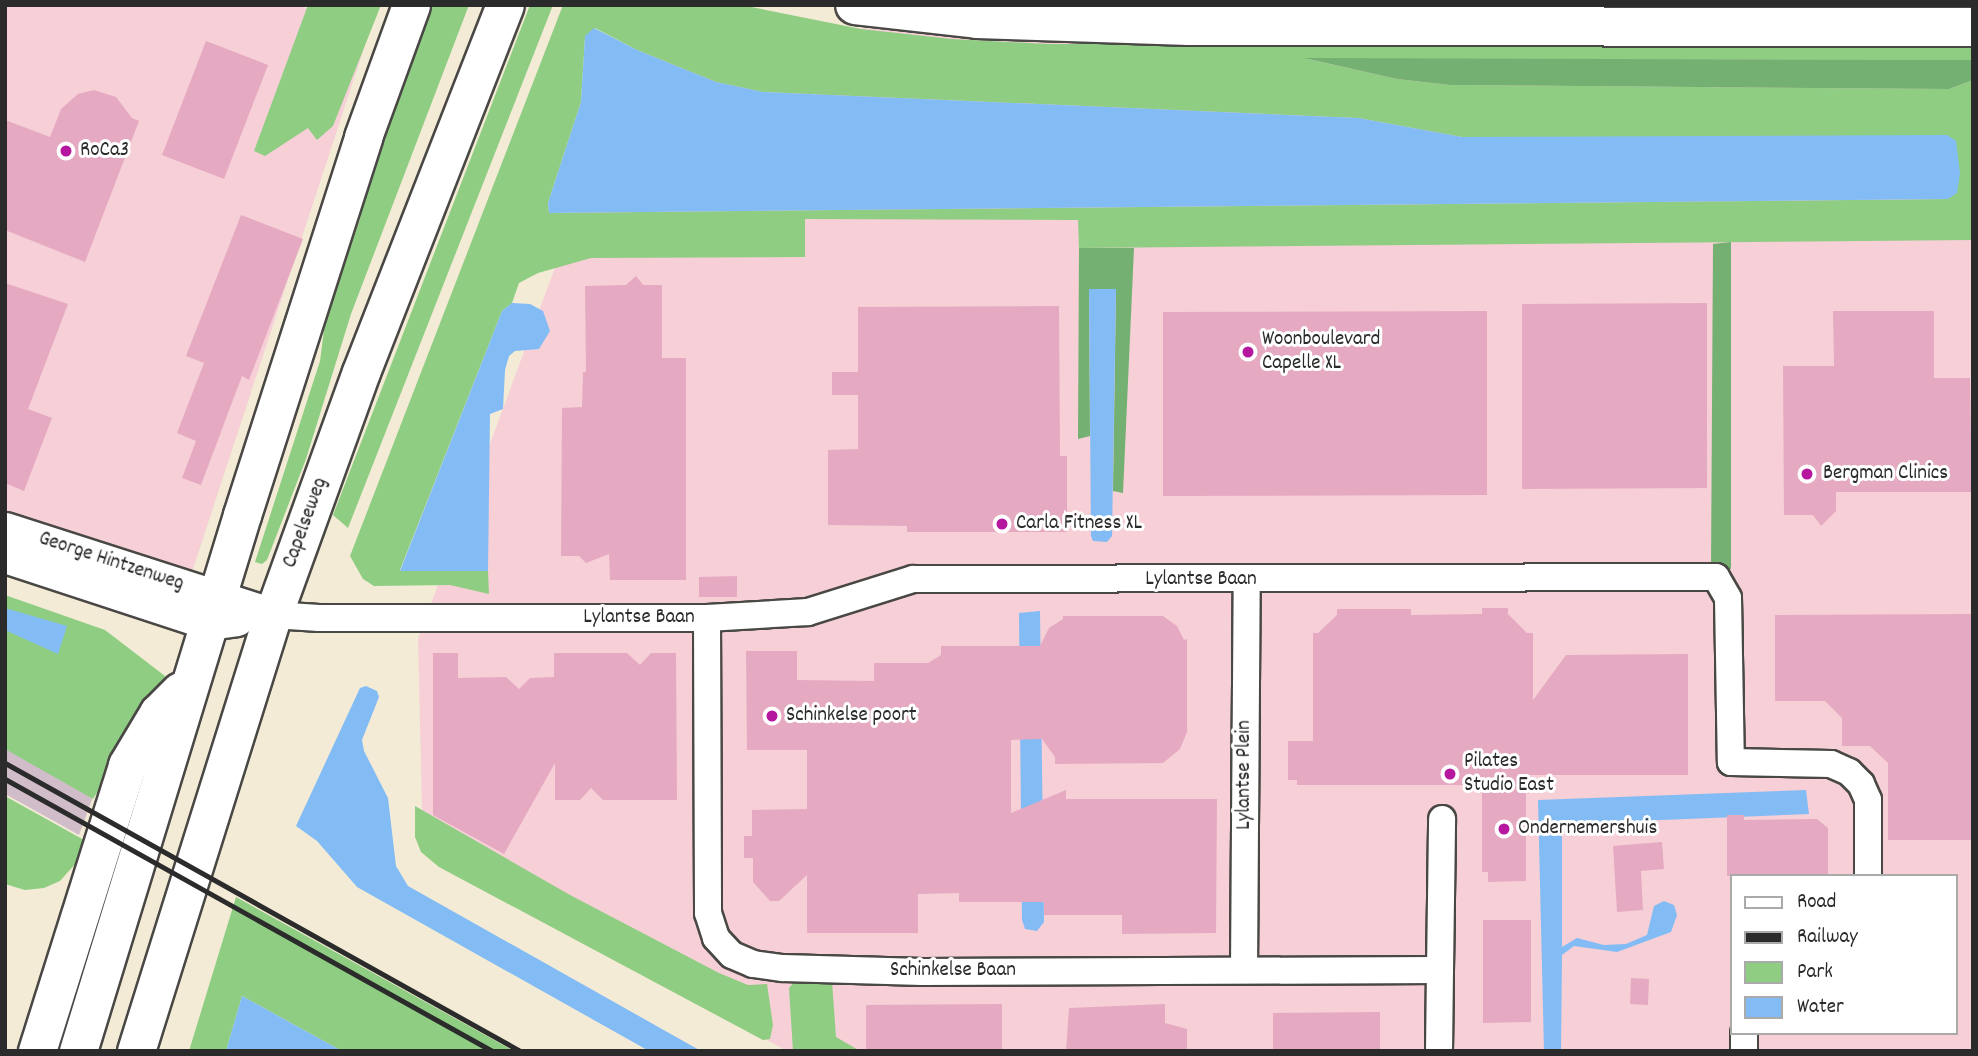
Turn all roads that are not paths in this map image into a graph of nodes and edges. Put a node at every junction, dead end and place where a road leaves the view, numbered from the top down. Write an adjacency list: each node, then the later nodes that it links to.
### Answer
1 (411, 5): 8 (main road)
2 (505, 5): 9 (main road, Capelseweg)
3 (855, 5): 4 (highway)
4 (1973, 27)
5 (5, 529): 8 (street, George Hintzenweg)
6 (5, 556): 8 (street, George Hintzenweg)
7 (1247, 580): 10 (street, Lylantse Baan); 13 (street, Lylantse Baan); 14 (street, Lylantse Plein)
8 (213, 609): 9 (street); 11 (main road)
9 (273, 615): 10 (street, Lylantse Baan); 18 (main road, Capelseweg)
10 (707, 618): 14 (street, Schinkelse Baan)
11 (188, 683): 16 (main road); 17 (main road)
12 (1443, 819): 15 (street)
13 (1868, 874)
14 (1244, 970): 15 (street, Schinkelse Baan)
15 (1440, 970): 19 (street)
16 (37, 1051)
17 (78, 1051)
18 (136, 1051)
19 (1439, 1051)

